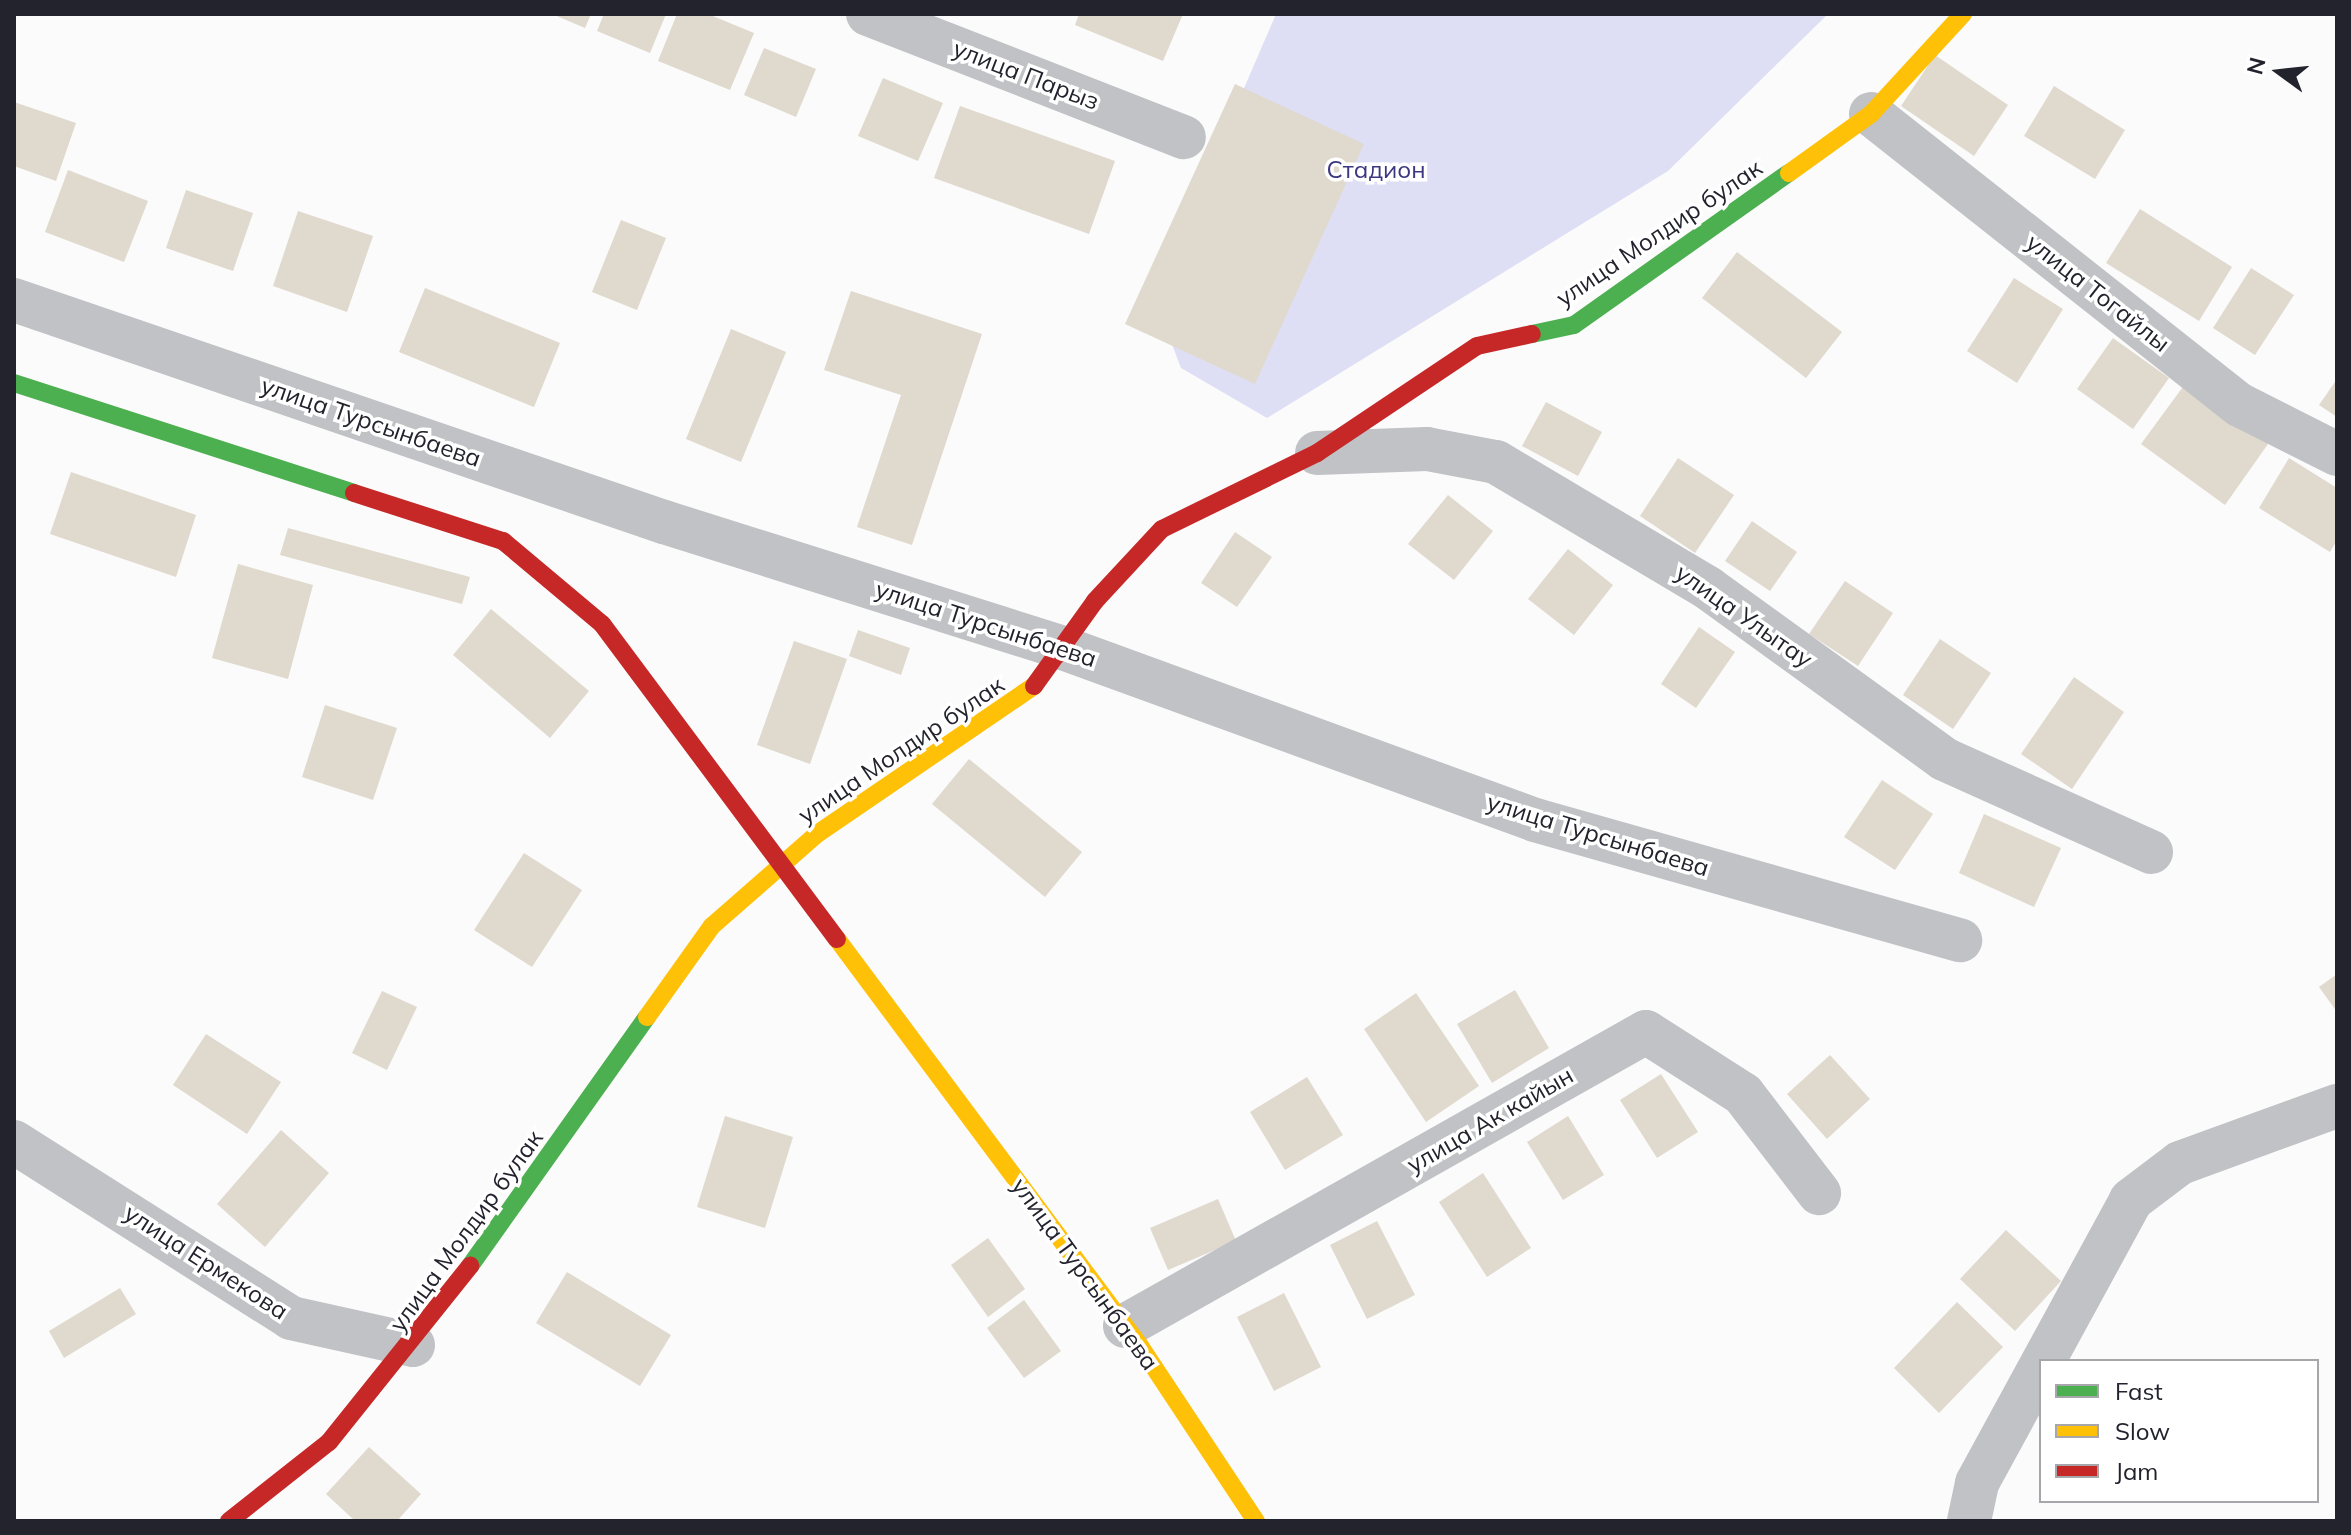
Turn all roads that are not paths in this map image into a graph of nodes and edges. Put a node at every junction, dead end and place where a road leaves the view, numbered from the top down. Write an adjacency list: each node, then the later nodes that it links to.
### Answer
1 (868, 14): 4 (street, улица Парыз)
2 (1963, 14): 3 (street, улица Молдир булак)
3 (1871, 114): 7 (street, улица Молдир булак); 8 (street, улица Тогайлы)
4 (1184, 137)
5 (14, 300): 9 (street, улица Турсынбаева)
6 (14, 383): 11 (street, улица Турсынбаева)
7 (1317, 453): 9 (street, улица Молдир булак); 10 (street, улица Улытау)
8 (2337, 454)
9 (1063, 648): 11 (street, улица Молдир булак); 12 (street, улица Турсынбаева)
10 (2151, 852)
11 (781, 864): 16 (street, улица Турсынбаева); 17 (street, улица Молдир булак)
12 (1960, 940)
13 (2337, 1106): 18 (street)
14 (14, 1142): 17 (street, улица Ермекова)
15 (1819, 1193): 16 (street, улица Ак кайын)
16 (1125, 1326): 21 (street, улица Турсынбаева)
17 (413, 1345): 20 (street, улица Молдир булак)
18 (2044, 1359)
19 (2039, 1369): 22 (street)
20 (229, 1521)
21 (1256, 1521)
22 (1969, 1521)

